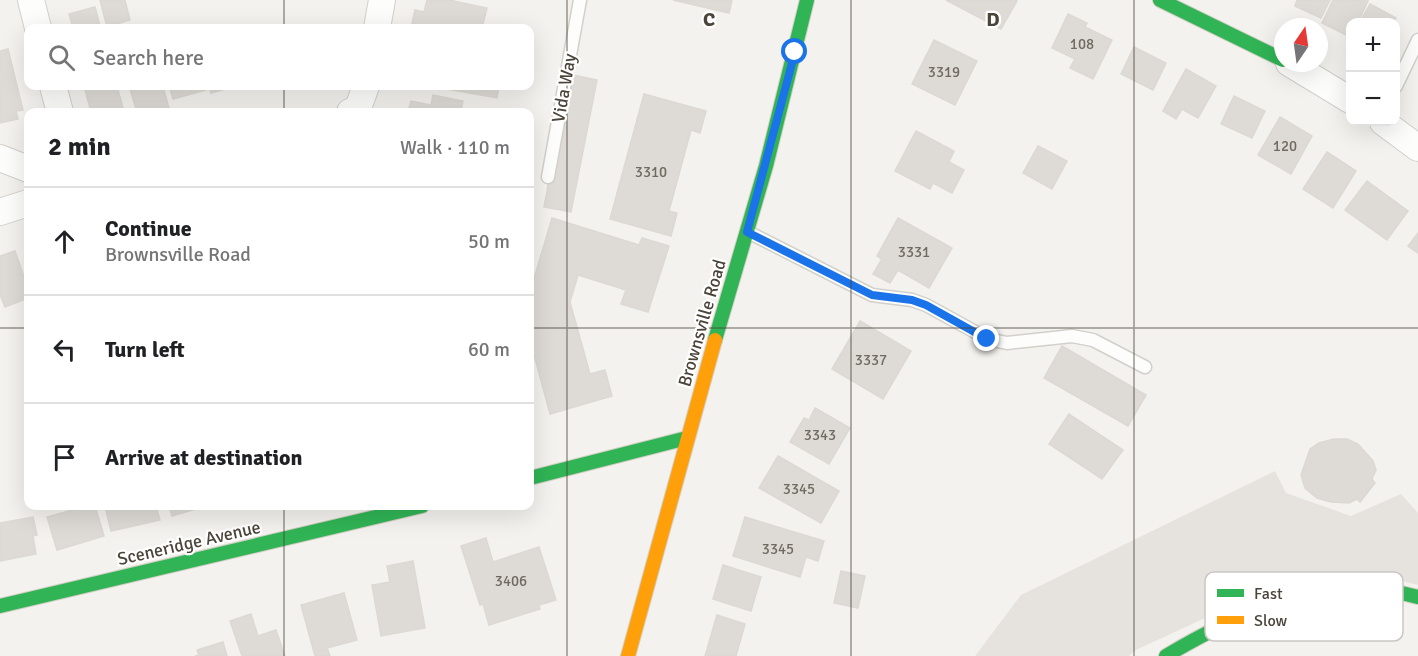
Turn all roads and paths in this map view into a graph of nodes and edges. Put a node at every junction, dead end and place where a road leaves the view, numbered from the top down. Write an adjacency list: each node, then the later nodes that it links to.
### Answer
1 (31, 0): 6 (street)
2 (382, 0): 7 (street)
3 (580, 0): 21 (lane, Vida Way)
4 (807, 0): 24 (street, Brownsville Road)
5 (1160, 0): 9 (street)
6 (37, 24)
7 (378, 24)
8 (1418, 40): 11 (lane)
9 (1274, 56)
10 (1304, 72): 14 (street)
11 (1400, 76)
12 (54, 90): 15 (street)
13 (365, 90): 16 (street)
14 (1346, 98)
15 (59, 108)
16 (358, 108)
17 (1388, 126): 18 (street)
18 (1418, 148)
19 (0, 159): 20 (street)
20 (24, 168)
21 (548, 177)
22 (24, 204): 23 (street)
23 (0, 212)
24 (747, 232): 25 (lane); 26 (street, Brownsville Road)
25 (1145, 367)
26 (687, 438): 27 (street); 33 (street, Brownsville Road)
27 (534, 477)
28 (405, 510): 31 (street, Sceneridge Avenue)
29 (1403, 594): 30 (street)
30 (1418, 597)
31 (0, 606)
32 (1205, 633): 34 (street)
33 (627, 656)
34 (1166, 656)

